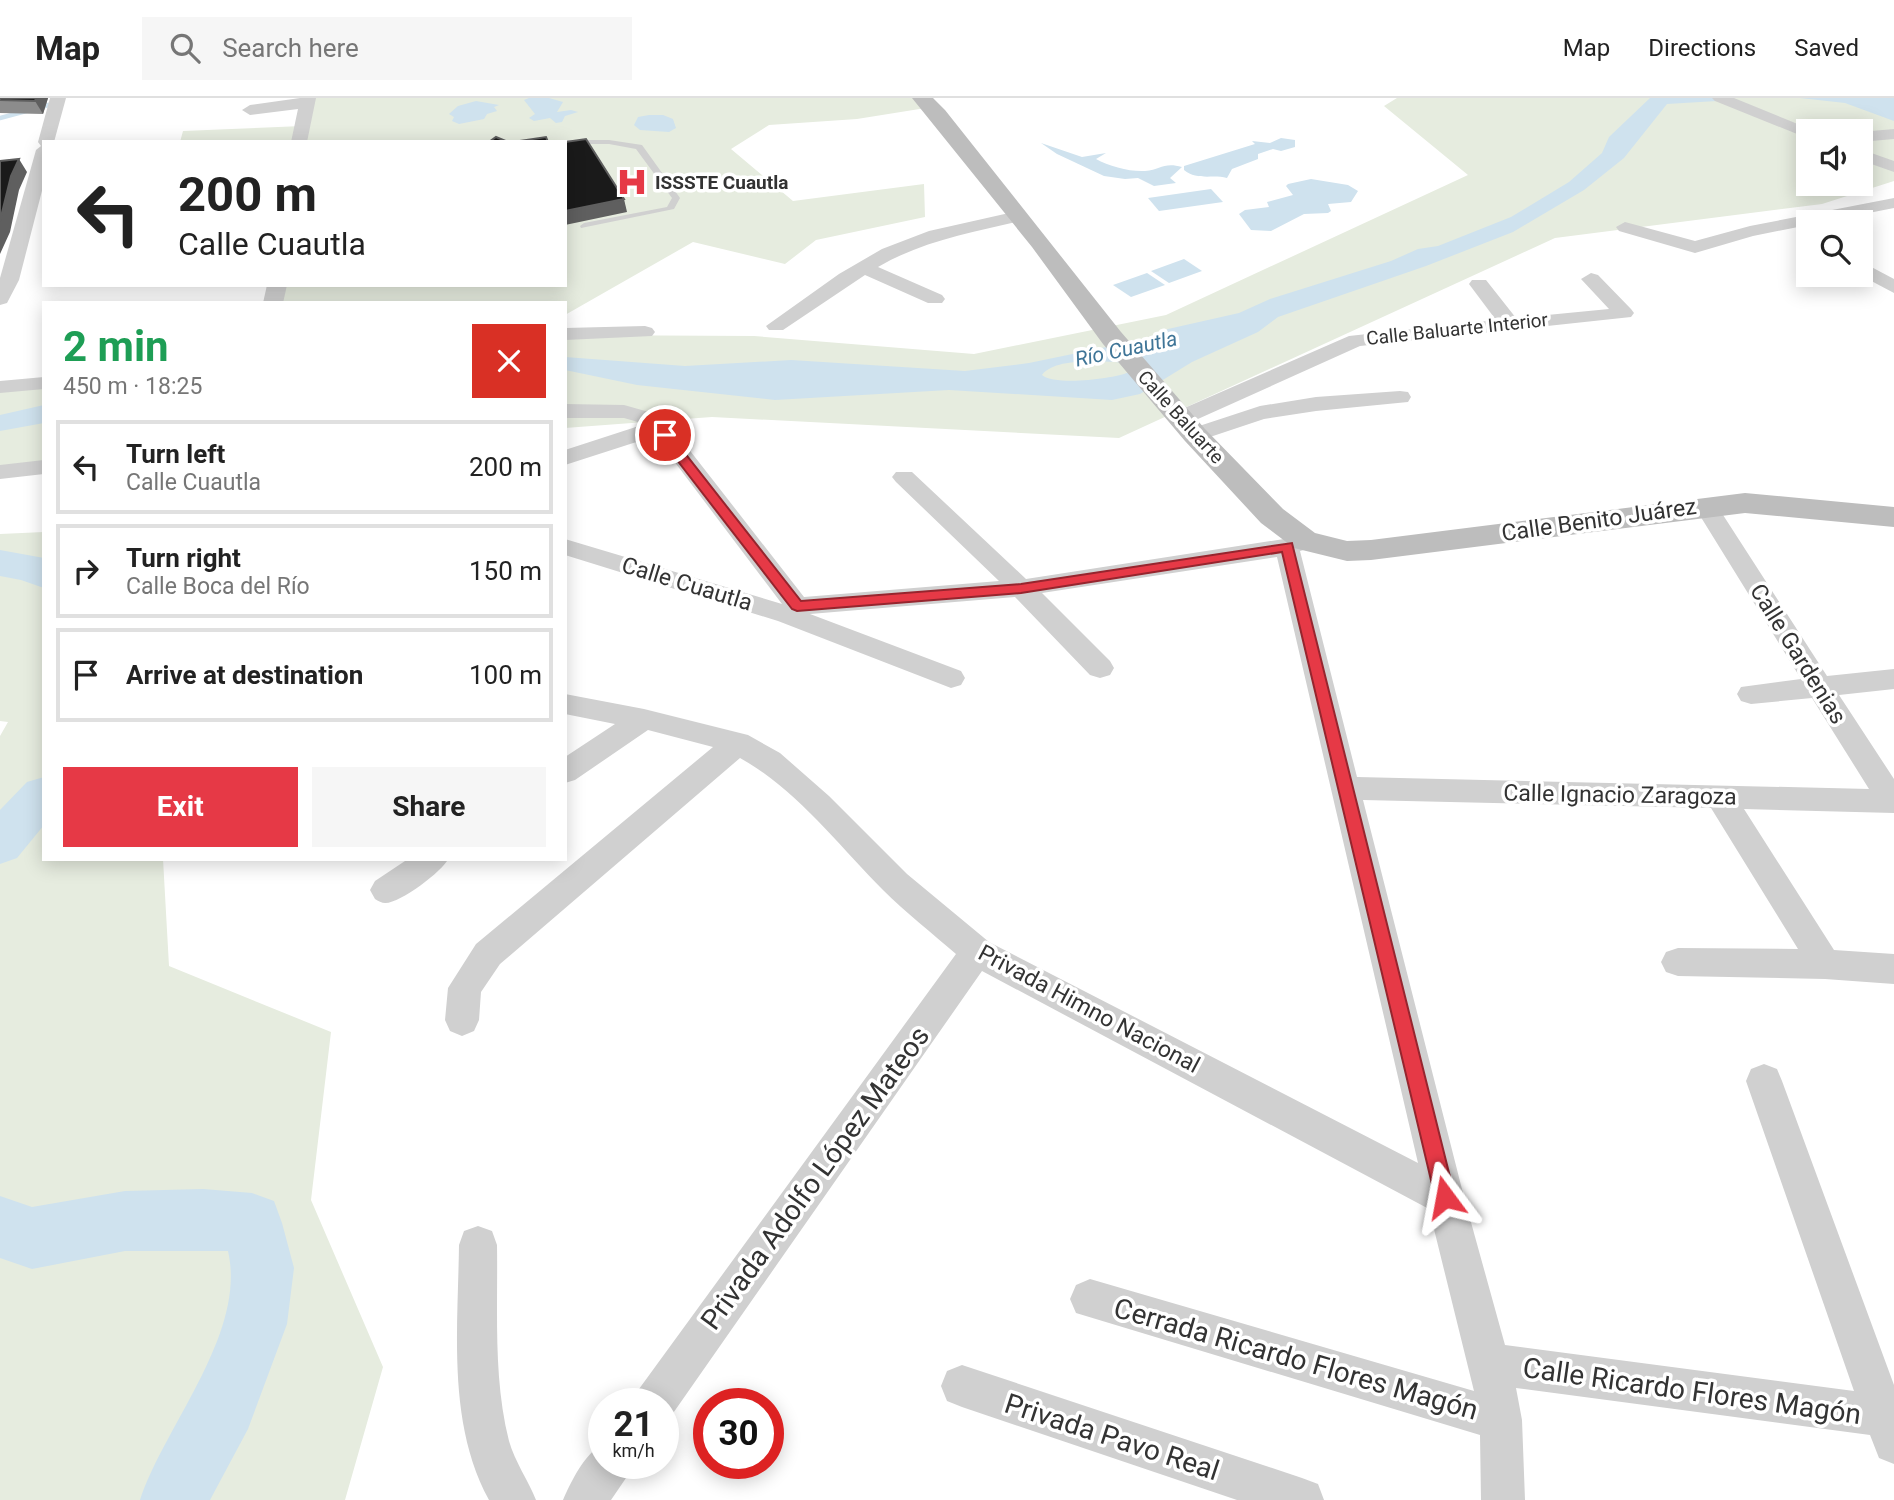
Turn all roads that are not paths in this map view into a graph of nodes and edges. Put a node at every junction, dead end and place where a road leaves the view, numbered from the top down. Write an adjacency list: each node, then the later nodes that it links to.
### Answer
1 (58, 98): 9 (street)
2 (922, 98): 16 (street, Calle Baluarte)
3 (1720, 98): 6 (street)
4 (308, 100): 5 (street); 10 (street)
5 (250, 110)
6 (1796, 128)
7 (1894, 134): 8 (street)
8 (1873, 136)
9 (47, 140)
10 (299, 140)
11 (567, 142): 18 (lane)
12 (42, 157): 24 (street)
13 (1873, 159): 14 (street)
14 (1894, 167)
15 (1894, 203): 17 (street)
16 (1018, 216): 21 (street); 38 (street, Calle Baluarte)
17 (1791, 225): 19 (street); 20 (street)
18 (584, 226)
19 (1625, 227)
20 (1796, 228)
21 (866, 268): 28 (street); 30 (street)
22 (1873, 275): 26 (street)
23 (1591, 279): 29 (street, Calle Baluarte Interior)
24 (4, 281): 27 (street)
25 (1479, 284): 29 (street)
26 (1894, 287)
27 (0, 299)
28 (935, 299)
29 (1510, 324): 38 (street, Calle Baluarte Interior)
30 (776, 326)
31 (645, 332): 32 (street)
32 (567, 334)
33 (42, 383): 34 (street)
34 (0, 387)
35 (1400, 397): 38 (street)
36 (567, 411): 37 (street)
37 (653, 421): 39 (street); 48 (street)
38 (1188, 426): 45 (street, Calle Baluarte)
39 (567, 457)
40 (42, 467): 41 (street)
41 (0, 473)
42 (904, 477): 47 (street)
43 (1706, 506): 44 (street, Calle Benito Juárez); 45 (street, Calle Benito Juárez); 52 (street, Calle Gardenias)
44 (1894, 517)
45 (1296, 544): 47 (street, Calle Cuautla); 58 (street)
46 (567, 548): 48 (street, Calle Cuautla)
47 (1021, 588): 48 (street, Calle Cuautla); 49 (street)
48 (792, 610): 50 (street)
49 (1100, 667)
50 (951, 678)
51 (1894, 679): 52 (street)
52 (1817, 686): 53 (street); 60 (street, Calle Gardenias)
53 (1751, 694)
54 (567, 704): 55 (street, Privada Himno Nacional)
55 (645, 719): 56 (street, Privada Himno Nacional); 57 (street)
56 (738, 743): 63 (street, Privada Himno Nacional); 67 (street)
57 (567, 771)
58 (1347, 788): 59 (street, Calle Ignacio Zaragoza); 69 (street)
59 (1720, 797): 60 (street, Calle Ignacio Zaragoza); 65 (street)
60 (1893, 801)
61 (430, 861): 62 (street)
62 (386, 890)
63 (977, 951): 69 (street, Privada Himno Nacional); 74 (street, Privada Adolfo López Mateos)
64 (1678, 962): 65 (street)
65 (1825, 964): 66 (street)
66 (1894, 969)
67 (462, 1020)
68 (1764, 1082): 76 (street)
69 (1445, 1197): 72 (street)
70 (478, 1245): 78 (street)
71 (1090, 1299): 75 (street, Cerrada Ricardo Flores Magón)
72 (1490, 1364): 75 (street); 76 (street, Calle Ricardo Flores Magón)
73 (962, 1386): 80 (street, Privada Pavo Real)
74 (665, 1388)
75 (1502, 1420): 81 (street)
76 (1892, 1425)
77 (600, 1479): 79 (street)
78 (514, 1500)
79 (585, 1500)
80 (1302, 1500)
81 (1503, 1500)

